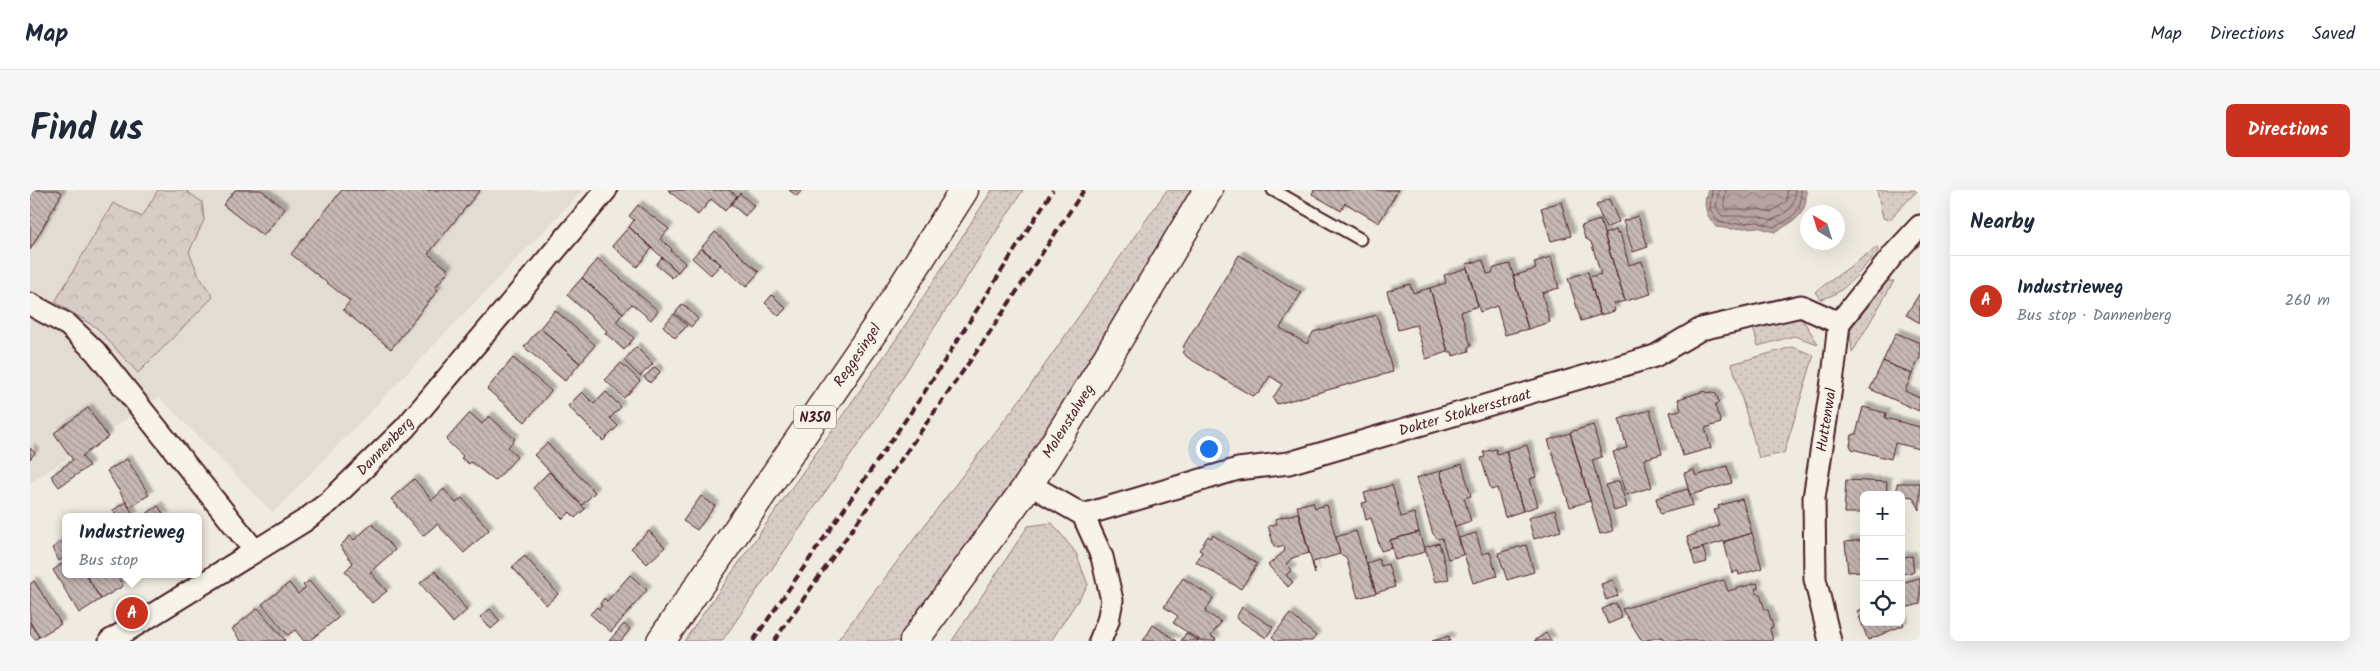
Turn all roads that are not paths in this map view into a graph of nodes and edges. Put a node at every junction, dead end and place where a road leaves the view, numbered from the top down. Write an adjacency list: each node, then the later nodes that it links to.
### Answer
1 (606, 190): 11 (street, Dannenberg)
2 (964, 190): 13 (main road, Reggesingel / N350)
3 (1208, 190): 9 (main road, Molenstalweg)
4 (1273, 190): 6 (lane)
5 (1920, 226): 8 (street)
6 (1360, 239)
7 (30, 304): 11 (street)
8 (1839, 323): 10 (street, Dokter Stokkersstraat); 16 (street, Huttenwal)
9 (1029, 484): 10 (street); 14 (main road, Molenstalweg)
10 (1083, 515): 15 (street)
11 (256, 551): 12 (street, Dannenberg)
12 (110, 641)
13 (661, 641)
14 (914, 641)
15 (1100, 641)
16 (1830, 641)

